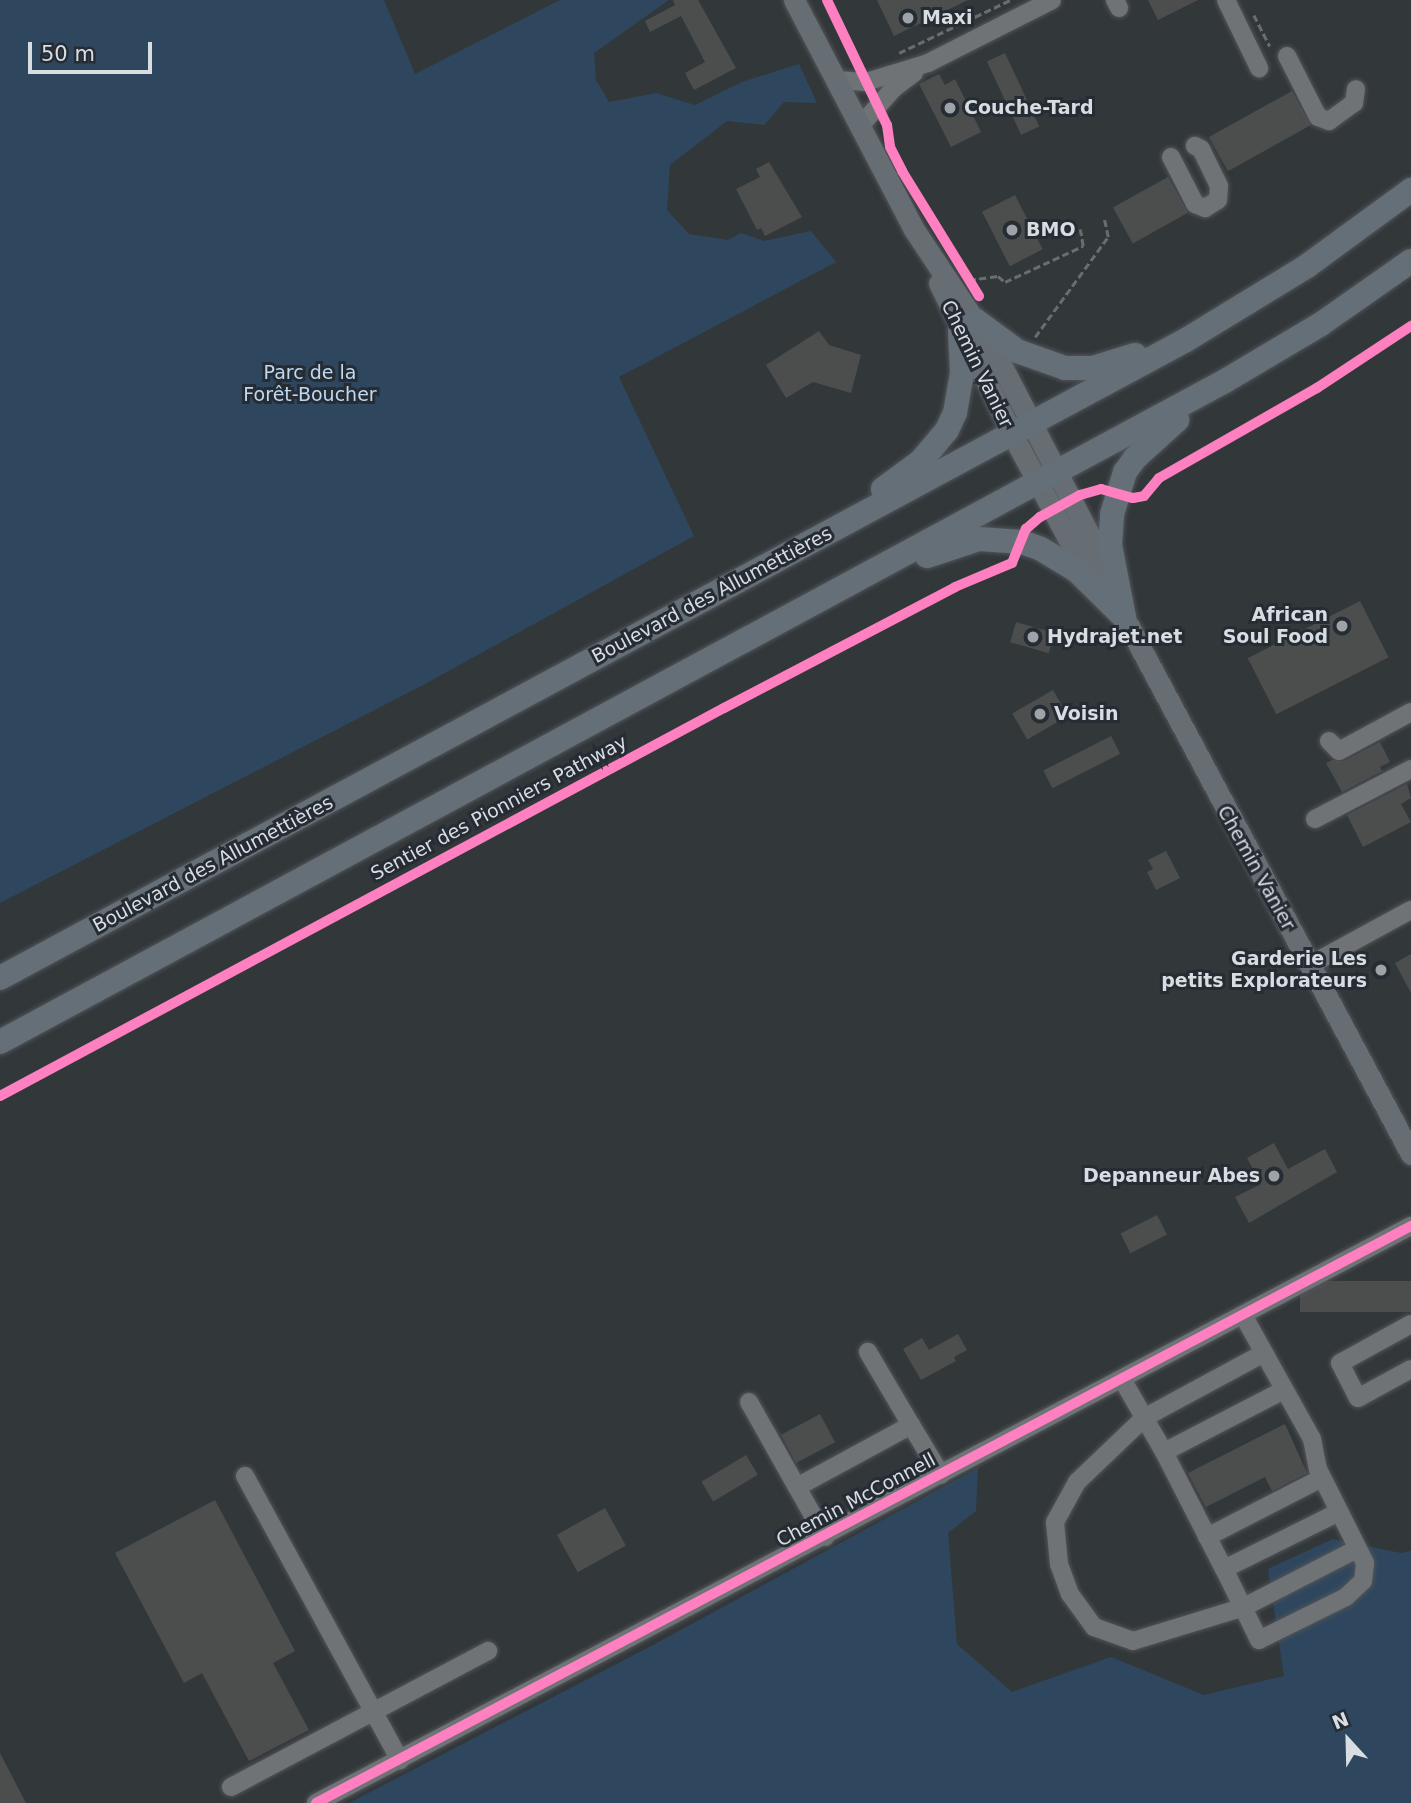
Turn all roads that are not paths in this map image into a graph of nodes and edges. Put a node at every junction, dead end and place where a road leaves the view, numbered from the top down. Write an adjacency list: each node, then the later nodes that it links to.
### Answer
1 (794, 0): 7 (main road, Chemin Vanier)
2 (1226, 0): 6 (street)
3 (1045, 2): 5 (street)
4 (1287, 56): 8 (street)
5 (928, 63): 7 (street); 9 (street)
6 (1259, 68)
7 (837, 80): 9 (main road, Chemin Vanier)
8 (1356, 89)
9 (860, 125): 14 (main road, Chemin Vanier)
10 (1195, 146): 11 (street)
11 (1171, 157)
12 (1411, 190): 15 (highway, Boulevard des Allumettières)
13 (1411, 261): 16 (highway)
14 (967, 326): 15 (highway); 17 (main road, Chemin Vanier); 19 (highway)
15 (1186, 340): 17 (highway, Boulevard des Allumettières)
16 (1225, 382): 18 (highway); 21 (highway)
17 (1022, 429): 18 (main road, Chemin Vanier); 19 (highway, Boulevard des Allumettières)
18 (1048, 477): 20 (highway); 21 (main road, Chemin Vanier)
19 (780, 559): 28 (highway, Boulevard des Allumettières)
20 (800, 608): 21 (highway); 29 (highway)
21 (1124, 617): 27 (main road, Chemin Vanier)
22 (1411, 712): 23 (street)
23 (1328, 741)
24 (1411, 769): 25 (street)
25 (1315, 819)
26 (1411, 910): 27 (street)
27 (1310, 965): 30 (main road, Chemin Vanier)
28 (0, 978)
29 (0, 1042)
30 (1411, 1154)
31 (1411, 1226): 32 (street, Chemin McConnell)
32 (1243, 1315): 35 (street); 37 (street, Chemin McConnell)
33 (1411, 1324): 36 (street)
34 (868, 1352): 41 (street)
35 (1264, 1353): 38 (street); 40 (street)
36 (1411, 1369)
37 (1122, 1379): 40 (street); 43 (street, Chemin McConnell)
38 (1284, 1390): 42 (street); 45 (street)
39 (749, 1402): 46 (street)
40 (1144, 1418): 42 (street); 52 (street)
41 (911, 1425): 43 (street); 46 (street)
42 (1164, 1452): 48 (street)
43 (942, 1475): 49 (street, Chemin McConnell)
44 (245, 1476): 54 (street)
45 (1322, 1478): 47 (street); 48 (street)
46 (797, 1487): 49 (street)
47 (1339, 1512): 50 (street); 51 (street)
48 (1207, 1536): 51 (street)
49 (825, 1537): 55 (street, Chemin McConnell)
50 (1357, 1549): 52 (street); 52 (street)
51 (1224, 1569): 52 (street)
52 (1244, 1607)
53 (488, 1651): 54 (street)
54 (373, 1711): 55 (street); 56 (street)
55 (400, 1760): 57 (street, Chemin McConnell)
56 (231, 1787)
57 (316, 1803)

